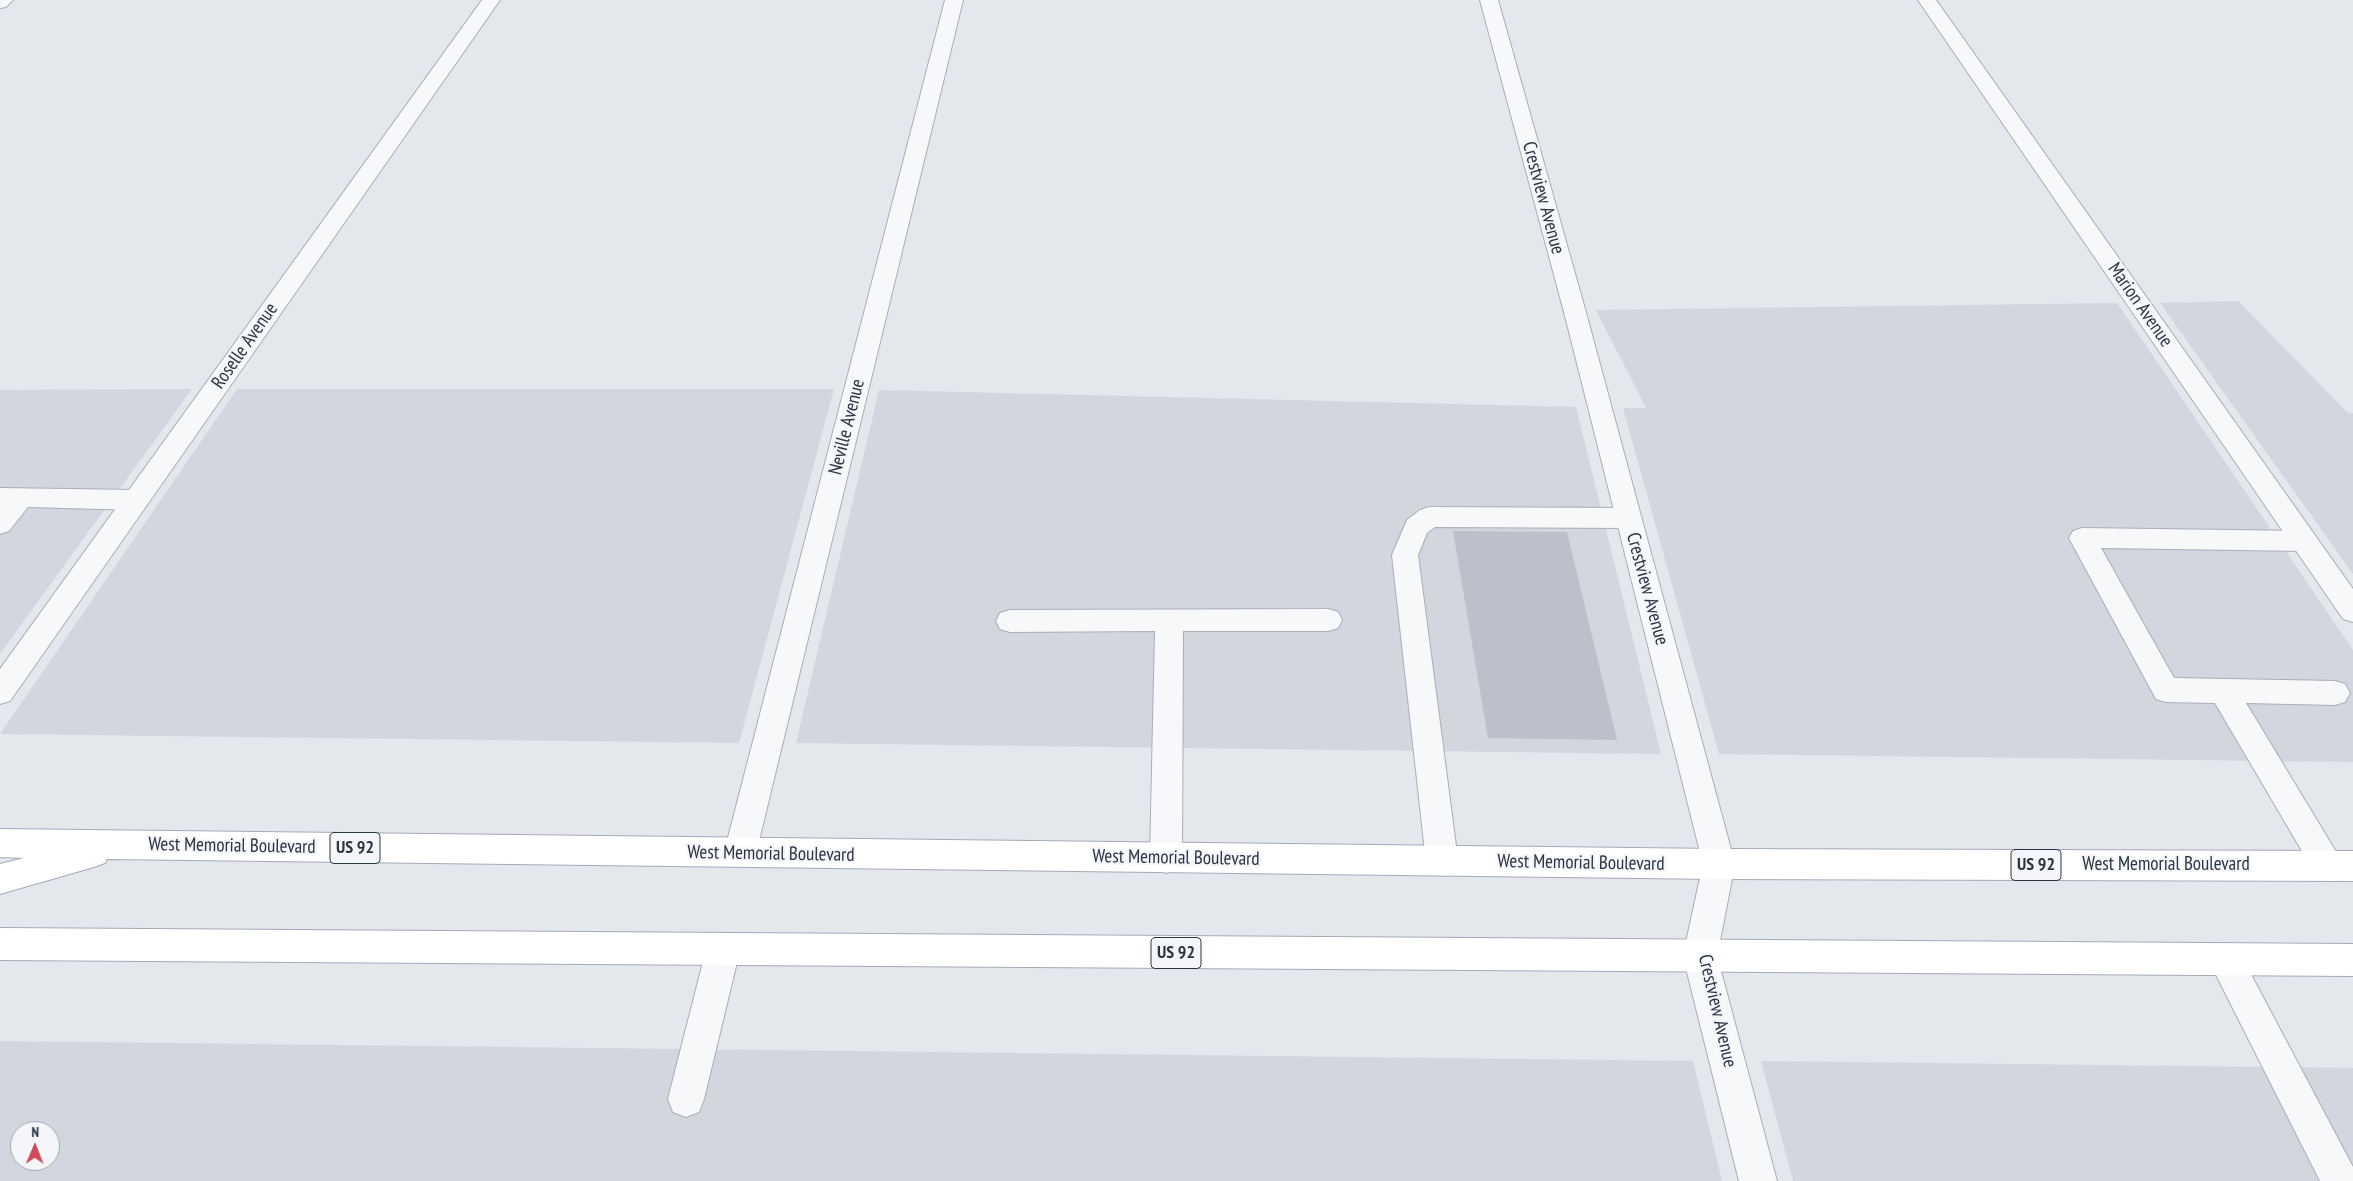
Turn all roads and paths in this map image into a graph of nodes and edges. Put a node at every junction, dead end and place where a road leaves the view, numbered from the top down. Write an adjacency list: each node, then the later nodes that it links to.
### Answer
1 (4, 0): 6 (street)
2 (490, 0): 8 (street, Roselle Avenue)
3 (954, 0): 21 (street, Neville Avenue)
4 (1489, 0): 9 (street, Crestview Avenue)
5 (1927, 0): 11 (street, Marion Avenue)
6 (0, 3)
7 (10, 497): 8 (street); 10 (street)
8 (136, 500): 17 (street, Roselle Avenue)
9 (1628, 518): 23 (street); 24 (street, Crestview Avenue)
10 (0, 524)
11 (2305, 541): 12 (street, Marion Avenue); 16 (street)
12 (2353, 611)
13 (1169, 620): 14 (street); 15 (street); 22 (street)
14 (1328, 620)
15 (1010, 621)
16 (2223, 691): 18 (street); 25 (street)
17 (0, 692)
18 (2335, 693)
19 (0, 843): 20 (main road, West Memorial Boulevard / US 92)
20 (125, 844): 21 (main road, West Memorial Boulevard / US 92); 26 (main road)
21 (740, 853): 22 (main road, West Memorial Boulevard / US 92)
22 (1166, 858): 23 (main road, West Memorial Boulevard / US 92)
23 (1442, 861): 24 (main road, West Memorial Boulevard / US 92)
24 (1719, 864): 25 (main road, West Memorial Boulevard / US 92); 29 (street, Crestview Avenue)
25 (2340, 865)
26 (0, 879)
27 (0, 944): 28 (main road, US 92)
28 (723, 950): 29 (main road, US 92); 32 (street)
29 (1700, 956): 30 (main road, US 92); 33 (street, Crestview Avenue)
30 (2225, 959): 31 (main road, US 92); 34 (street)
31 (2353, 960)
32 (686, 1099)
33 (1758, 1181)
34 (2340, 1181)

